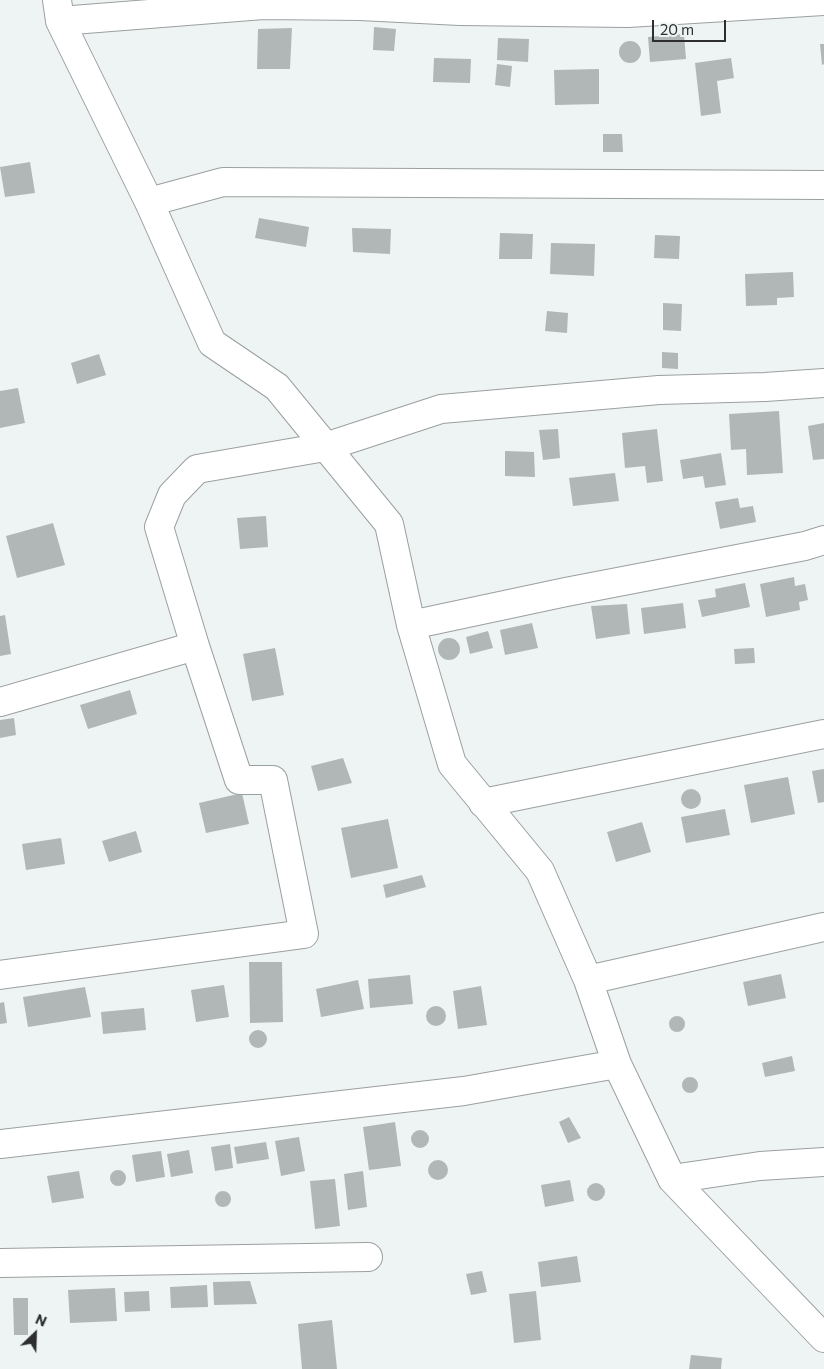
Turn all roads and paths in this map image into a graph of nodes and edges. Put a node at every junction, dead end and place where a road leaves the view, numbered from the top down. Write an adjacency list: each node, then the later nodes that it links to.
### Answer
1 (824, 1): 2 (street)
2 (58, 10): 4 (street)
3 (824, 185): 4 (street)
4 (149, 202): 6 (street)
5 (824, 383): 6 (street)
6 (325, 447): 8 (street); 9 (street)
7 (824, 540): 8 (street)
8 (411, 625): 12 (street)
9 (195, 646): 10 (street); 14 (street)
10 (0, 702)
11 (824, 734): 12 (street)
12 (483, 803): 15 (street)
13 (824, 927): 15 (street)
14 (0, 975)
15 (588, 980): 16 (street)
16 (617, 1064): 17 (street); 19 (street)
17 (0, 1144)
18 (824, 1162): 19 (street)
19 (672, 1179): 22 (street)
20 (368, 1257): 21 (street)
21 (0, 1263)
22 (824, 1338)

